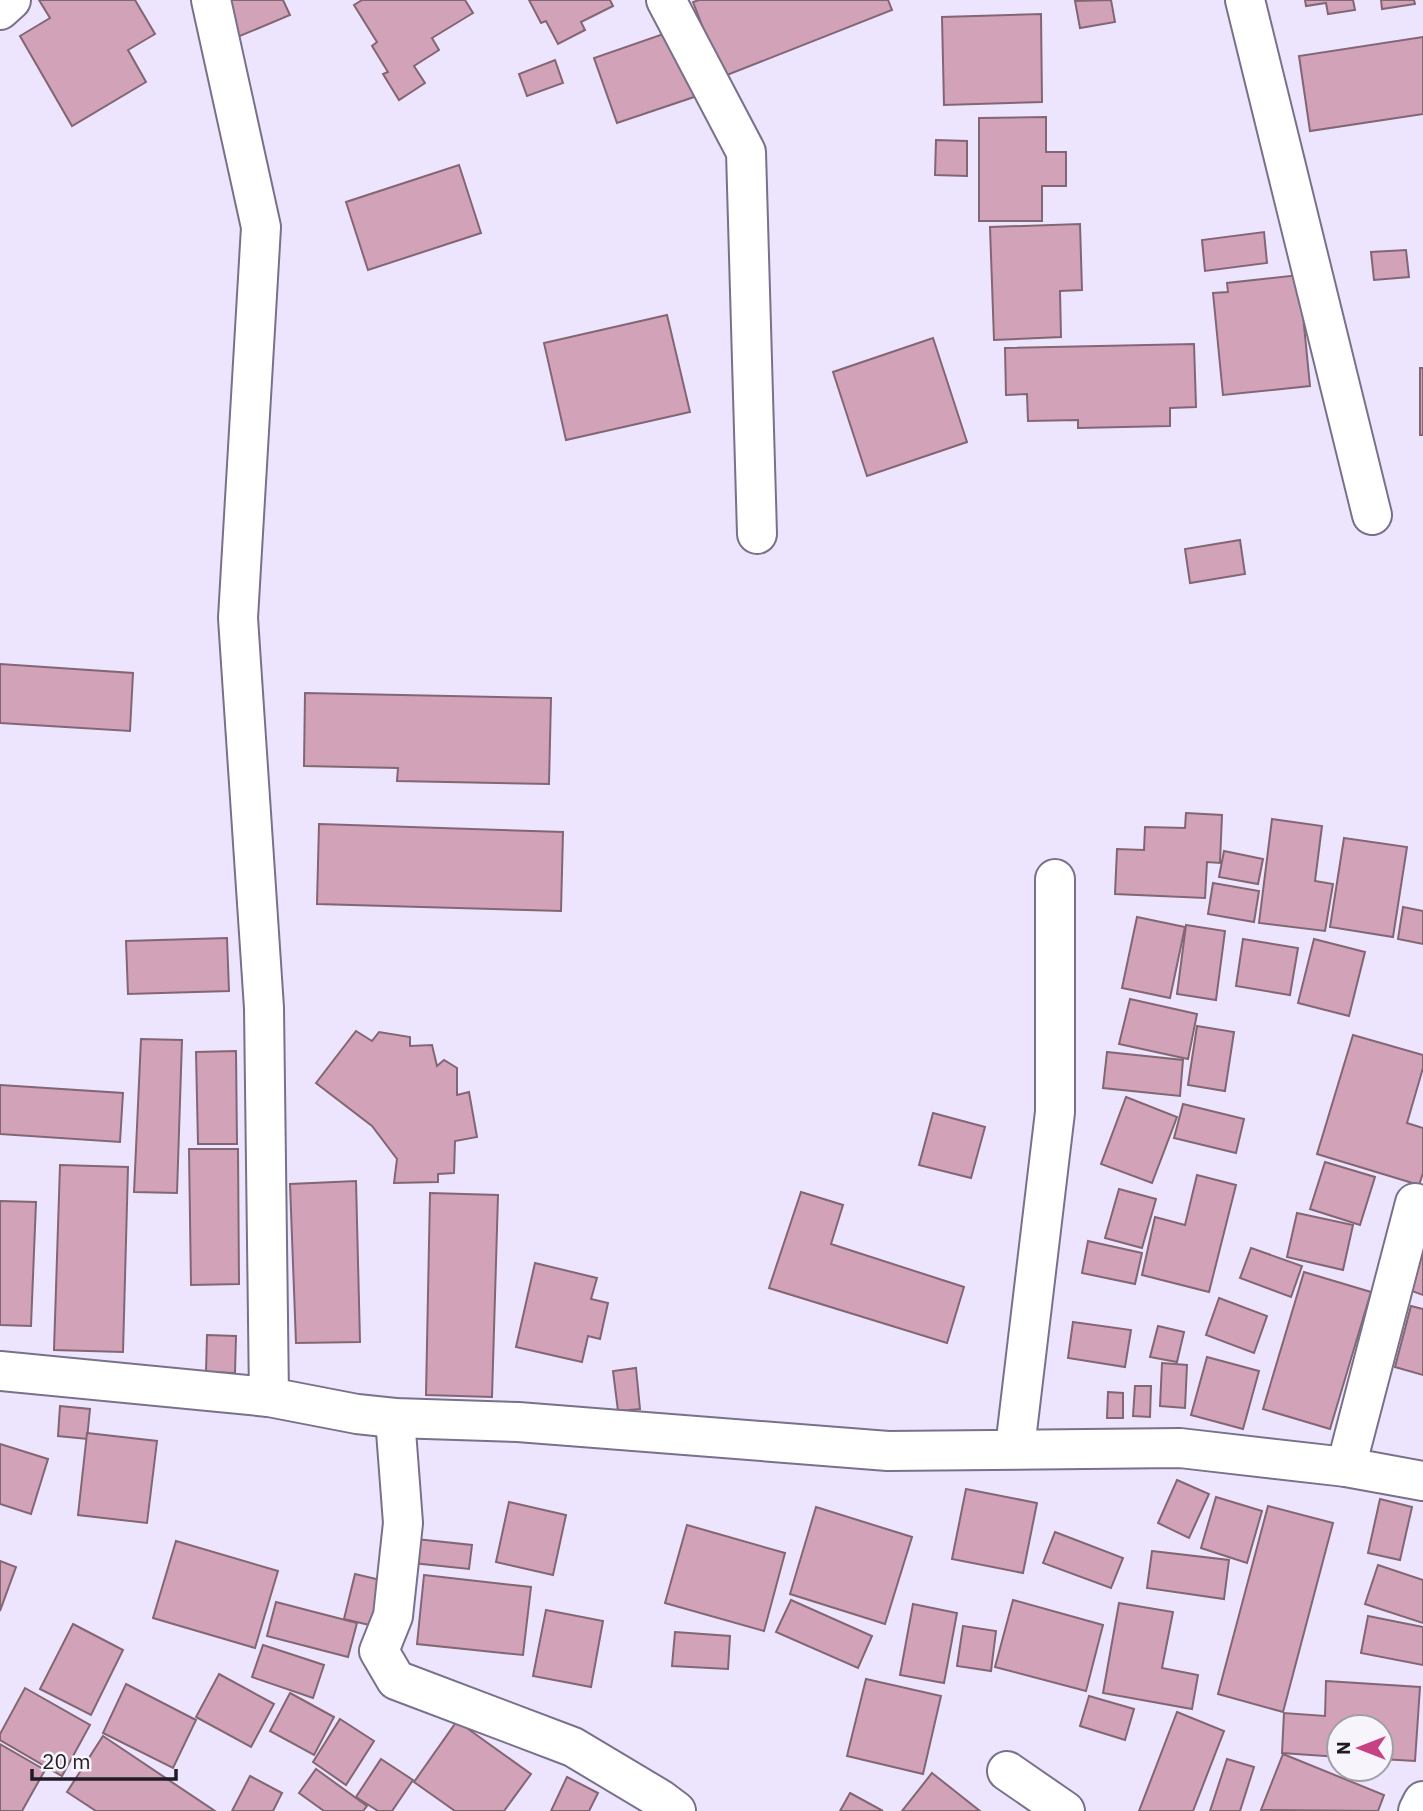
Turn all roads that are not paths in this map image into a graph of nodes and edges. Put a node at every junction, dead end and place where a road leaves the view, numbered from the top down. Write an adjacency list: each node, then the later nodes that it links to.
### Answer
1 (10, 0): 5 (street)
2 (211, 0): 11 (street)
3 (666, 0): 7 (street)
4 (1245, 0): 6 (street)
5 (0, 9)
6 (1372, 515)
7 (757, 534)
8 (1055, 879): 13 (street)
9 (1415, 1203): 14 (street)
10 (0, 1371): 11 (street)
11 (269, 1397): 12 (street)
12 (395, 1418): 13 (street); 18 (street)
13 (1015, 1448): 14 (street)
14 (1346, 1466): 15 (street)
15 (1423, 1481)
16 (1007, 1771): 19 (street)
17 (1423, 1801): 20 (street)
18 (676, 1811)
19 (1065, 1811)
20 (1418, 1811)

